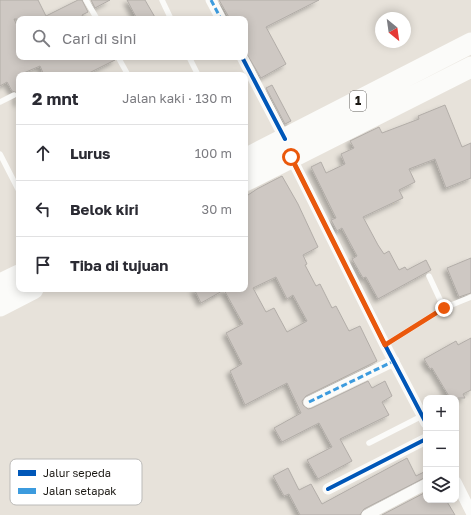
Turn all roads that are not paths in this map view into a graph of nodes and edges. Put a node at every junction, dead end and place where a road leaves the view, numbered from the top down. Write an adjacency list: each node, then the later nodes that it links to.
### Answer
1 (86, 0): 4 (lane)
2 (162, 0): 5 (lane)
3 (211, 0): 6 (street)
4 (95, 16)
5 (170, 16)
6 (219, 16)
7 (471, 43): 16 (highway, 1)
8 (120, 60): 12 (lane)
9 (191, 60): 13 (lane)
10 (244, 60): 16 (street)
11 (471, 67): 16 (highway, 1)
12 (126, 72)
13 (197, 72)
14 (14, 95): 15 (lane)
15 (0, 102)
16 (288, 148): 18 (highway, 1); 19 (highway, 1); 27 (street)
17 (0, 154): 20 (lane)
18 (248, 158)
19 (248, 179)
20 (16, 186)
21 (429, 276): 26 (lane)
22 (16, 279): 24 (highway)
23 (18, 292): 24 (highway)
24 (2, 295)
25 (471, 297): 26 (lane)
26 (444, 308): 27 (lane)
27 (385, 345): 28 (street)
28 (394, 360): 29 (street); 30 (street)
29 (309, 402)
30 (423, 417)
31 (423, 419): 33 (lane)
32 (423, 441): 36 (street)
33 (369, 442)
34 (423, 486): 38 (street)
35 (459, 488): 37 (street)
36 (328, 489)
37 (471, 512)
38 (367, 515)

